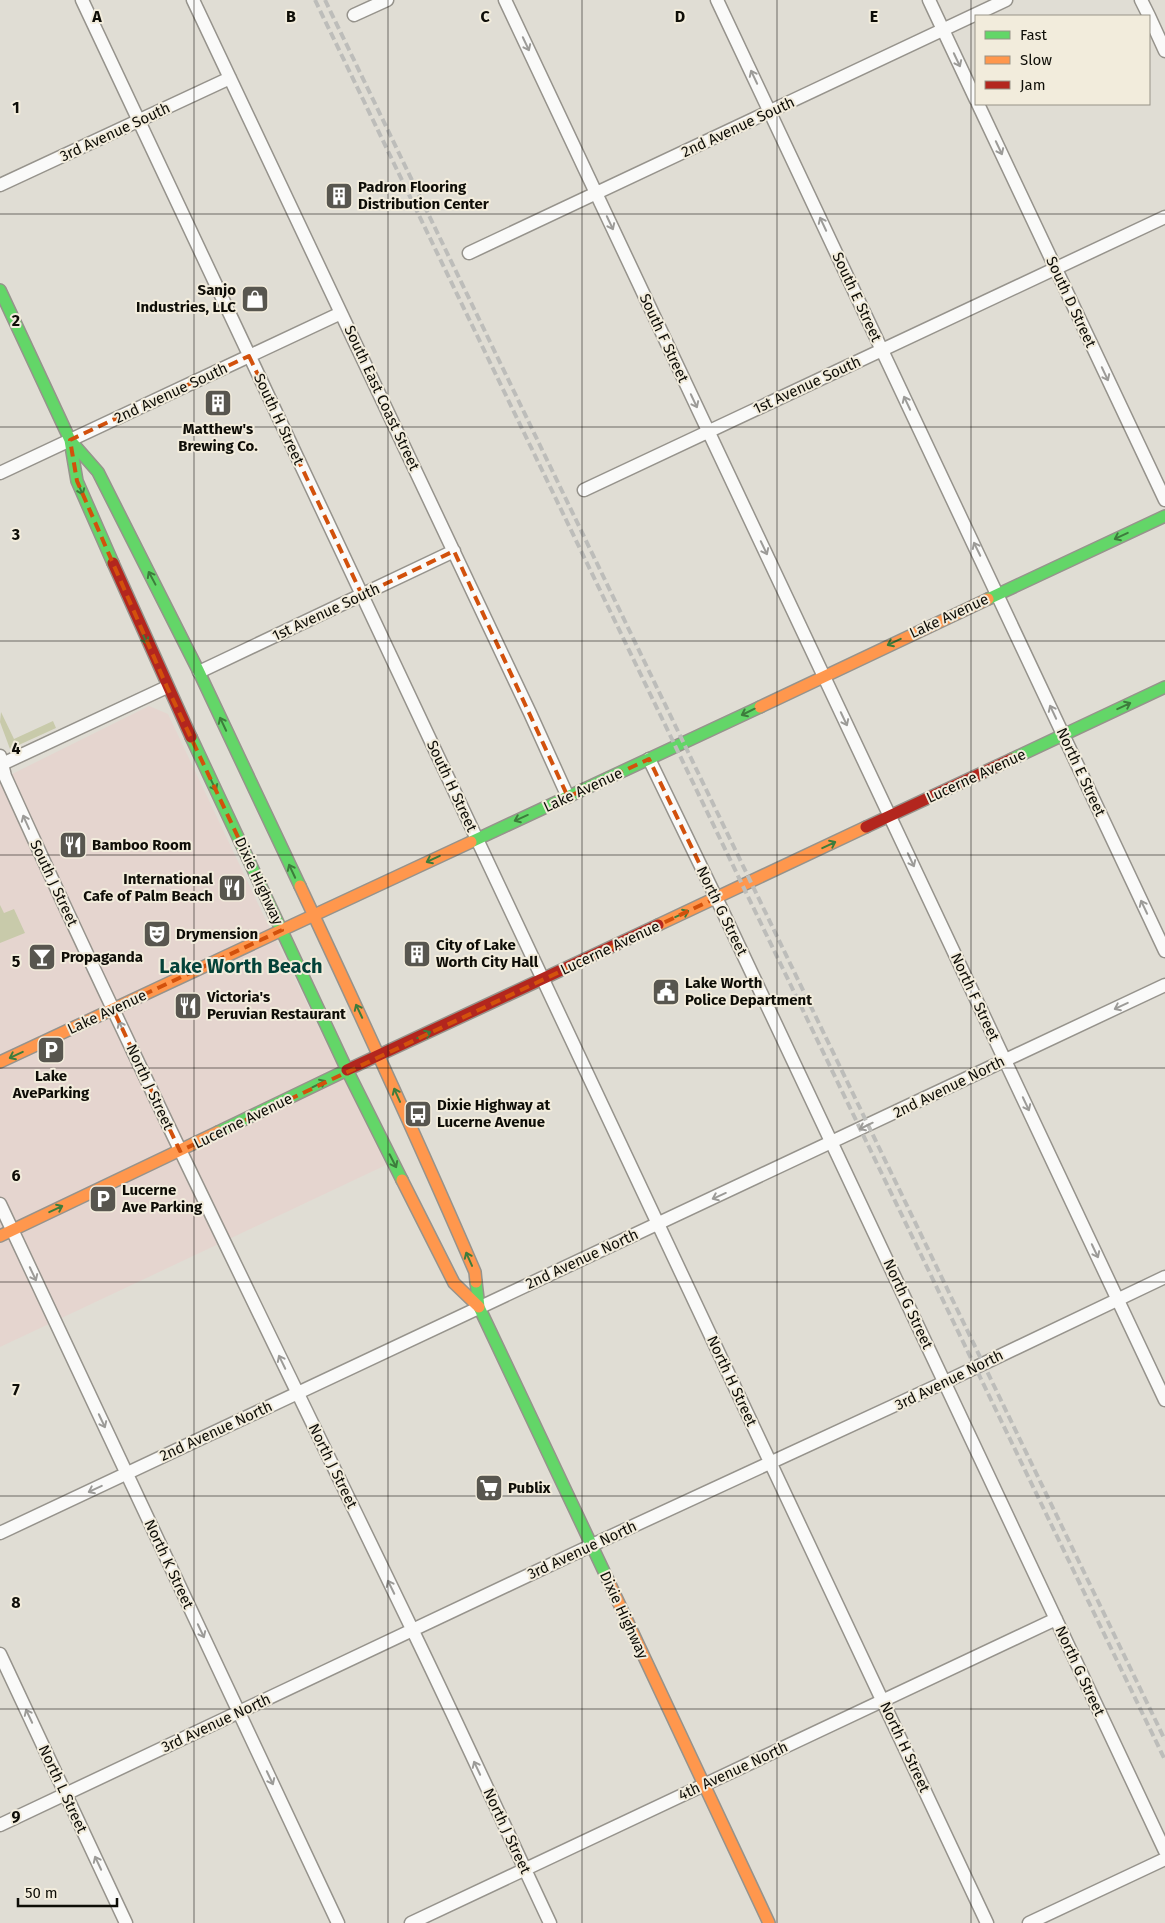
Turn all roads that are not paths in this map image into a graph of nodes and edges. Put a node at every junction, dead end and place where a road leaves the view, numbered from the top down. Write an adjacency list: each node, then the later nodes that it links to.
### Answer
1 (82, 0): 18 (street, South H Street)
2 (193, 0): 14 (street, South East Coast Street)
3 (387, 0): 10 (street)
4 (505, 0): 20 (street, South F Street, one-way to 20)
5 (717, 0): 17 (street, South E Street, one-way to 5)
6 (929, 0): 12 (street)
7 (1006, 0): 12 (street, 2nd Avenue South)
8 (1141, 0): 9 (street)
9 (1148, 15)
10 (354, 16)
11 (1150, 18): 13 (street)
12 (943, 30): 15 (street, one-way to 15); 17 (street, 2nd Avenue South)
13 (1165, 51)
14 (230, 78): 18 (street, 3rd Avenue South); 25 (street, South East Coast Street)
15 (975, 98)
16 (978, 105): 23 (street, South D Street, one-way to 23)
17 (770, 111): 20 (street, 2nd Avenue South); 26 (street, South E Street, one-way to 17)
18 (139, 121): 19 (street, 3rd Avenue South); 27 (street, South H Street)
19 (0, 186)
20 (596, 193): 22 (street, 2nd Avenue South); 28 (street, South F Street, one-way to 28)
21 (1165, 216): 23 (street, 1st Avenue South)
22 (469, 253)
23 (1055, 268): 26 (street, 1st Avenue South); 32 (street, South D Street, one-way to 32)
24 (0, 290): 29 (main road, Dixie Highway)
25 (342, 313): 27 (street, 2nd Avenue South); 34 (street, South East Coast Street)
26 (882, 350): 28 (street, 1st Avenue South); 35 (street, South E Street, one-way to 26)
27 (249, 356): 29 (street, 2nd Avenue South); 36 (street, South H Street)
28 (709, 432): 31 (street, 1st Avenue South); 38 (street, South F Street, one-way to 38)
29 (70, 440): 30 (street, 2nd Avenue South); 37 (main road, Dixie Highway, one-way to 29); 39 (main road, Dixie Highway, one-way to 39)
30 (0, 473)
31 (584, 490)
32 (1165, 500)
33 (1165, 516): 35 (main road, Lake Avenue, one-way to 35)
34 (454, 551): 36 (street, 1st Avenue South); 44 (street, South East Coast Street)
35 (997, 594): 38 (main road, Lake Avenue, one-way to 38); 41 (street, North E Street, one-way to 35)
36 (362, 595): 37 (street, 1st Avenue South); 46 (street, South H Street)
37 (199, 672): 48 (main road, Dixie Highway, one-way to 37)
38 (823, 675): 42 (main road, Lake Avenue, one-way to 42); 45 (street, North F Street, one-way to 45)
39 (167, 687): 43 (street); 49 (main road, Dixie Highway, one-way to 49)
40 (1165, 687): 41 (main road, Lucerne Avenue, one-way to 40)
41 (1063, 735): 45 (main road, Lucerne Avenue); 50 (street, North E Street, one-way to 41)
42 (649, 759): 44 (main road, Lake Avenue); 47 (street, North G Street)
43 (1, 762): 53 (street, South J Street, one-way to 43)
44 (568, 797): 46 (main road, Lake Avenue, one-way to 46)
45 (890, 816): 47 (main road, Lucerne Avenue, one-way to 45); 55 (street, North F Street, one-way to 55)
46 (477, 839): 48 (main road, Lake Avenue, one-way to 48); 51 (street, North H Street)
47 (716, 898): 51 (main road, Lucerne Avenue, one-way to 47); 58 (street, North G Street)
48 (313, 915): 49 (main road, Lake Avenue); 54 (main road, Dixie Highway, one-way to 48)
49 (282, 930): 53 (main road, Lake Avenue); 57 (main road, Dixie Highway)
50 (1165, 951)
51 (543, 980): 54 (main road, Lucerne Avenue, one-way to 51); 61 (street, North H Street)
52 (1165, 985): 55 (street, 2nd Avenue North, one-way to 55)
53 (113, 1009): 56 (main road, Lake Avenue, one-way to 56); 59 (street, North J Street, one-way to 53)
54 (380, 1055): 57 (main road, Lucerne Avenue); 66 (main road, Dixie Highway, one-way to 54)
55 (1005, 1060): 58 (street, 2nd Avenue North, one-way to 58); 65 (street, North F Street, one-way to 65)
56 (0, 1062)
57 (347, 1070): 59 (main road, Lucerne Avenue, one-way to 57); 66 (main road, Dixie Highway, one-way to 66)
58 (831, 1143): 61 (street, 2nd Avenue North, one-way to 61); 67 (street, North G Street)
59 (180, 1151): 62 (main road, Lucerne Avenue, one-way to 59); 68 (street, North J Street, one-way to 59)
60 (0, 1204): 62 (street, North K Street)
61 (658, 1224): 66 (street, 2nd Avenue North); 70 (street, North H Street)
62 (12, 1230): 63 (main road, Lucerne Avenue); 71 (street, North K Street, one-way to 71)
63 (0, 1236)
64 (1165, 1277): 65 (street, 3rd Avenue North)
65 (1118, 1300): 67 (street, 3rd Avenue North); 69 (street, North F Street)
66 (479, 1307): 68 (street, 2nd Avenue North); 73 (main road, Dixie Highway)
67 (945, 1382): 70 (street, 3rd Avenue North); 74 (street, North G Street)
68 (297, 1393): 71 (street, 2nd Avenue North); 75 (street, North J Street, one-way to 68)
69 (1165, 1400)
70 (771, 1464): 73 (street, 3rd Avenue North); 77 (street, North H Street)
71 (127, 1474): 72 (street, 2nd Avenue North, one-way to 72); 78 (street, North K Street, one-way to 78)
72 (0, 1533)
73 (591, 1545): 75 (street, 3rd Avenue North); 79 (main road, Dixie Highway)
74 (1056, 1619): 77 (street, 4th Avenue North); 82 (street, North G Street)
75 (412, 1630): 78 (street, 3rd Avenue North); 84 (street, North J Street, one-way to 75)
76 (0, 1654): 80 (street, North L Street, one-way to 76)
77 (882, 1701): 79 (street, 4th Avenue North); 90 (street, North H Street)
78 (239, 1712): 80 (street, 3rd Avenue North); 86 (street, North K Street, one-way to 86)
79 (704, 1785): 84 (street, 4th Avenue North); 89 (main road, Dixie Highway)
80 (66, 1794): 81 (street, 3rd Avenue North); 85 (street, North L Street, one-way to 80)
81 (0, 1825)
82 (1165, 1850)
83 (1165, 1859): 91 (street)
84 (525, 1869): 87 (street, 4th Avenue North); 88 (street, North J Street)
85 (126, 1923)
86 (338, 1923)
87 (410, 1923)
88 (550, 1923)
89 (769, 1923)
90 (987, 1923)
91 (1029, 1923)

